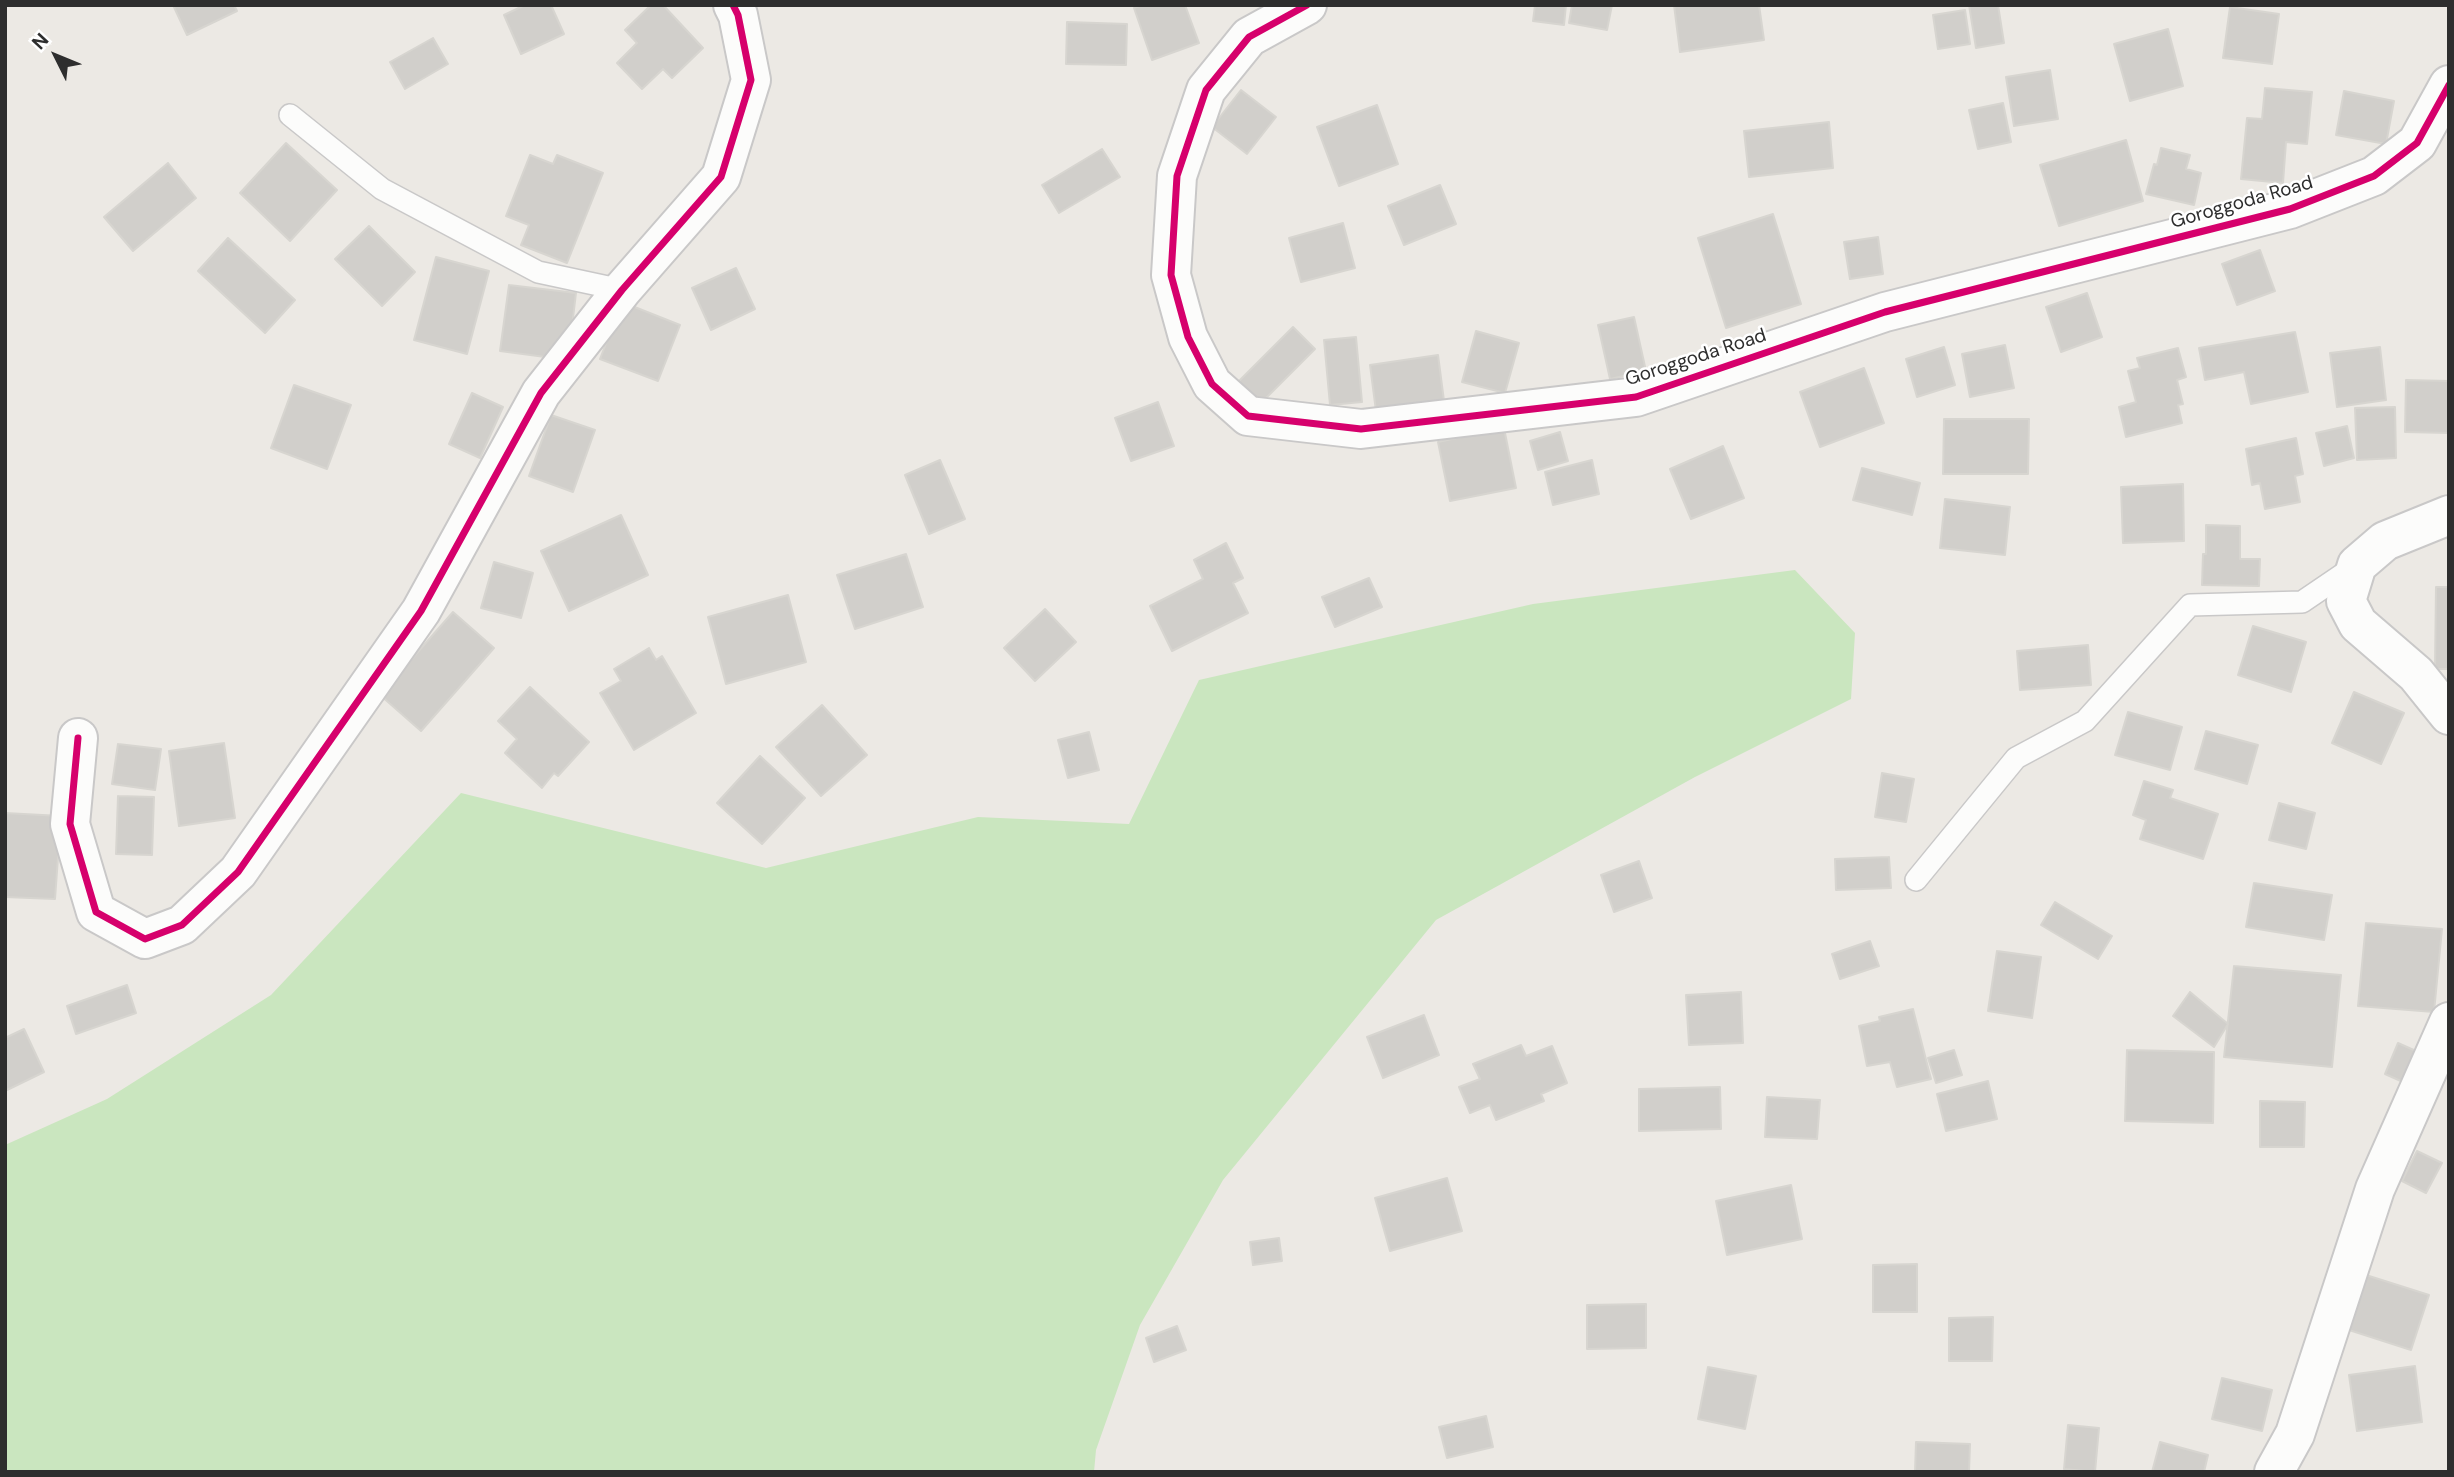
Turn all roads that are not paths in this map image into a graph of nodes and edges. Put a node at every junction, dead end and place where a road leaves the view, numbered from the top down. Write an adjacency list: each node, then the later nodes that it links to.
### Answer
1 (733, 5): 5 (street)
2 (1307, 5): 3 (street, Goroggoda Road)
3 (2449, 85)
4 (290, 115): 5 (lane)
5 (622, 290): 9 (street)
6 (2449, 515): 7 (street)
7 (2357, 565): 8 (street); 10 (lane)
8 (2449, 715)
9 (78, 738)
10 (1916, 880)
11 (2449, 1022): 12 (street)
12 (2274, 1472)

